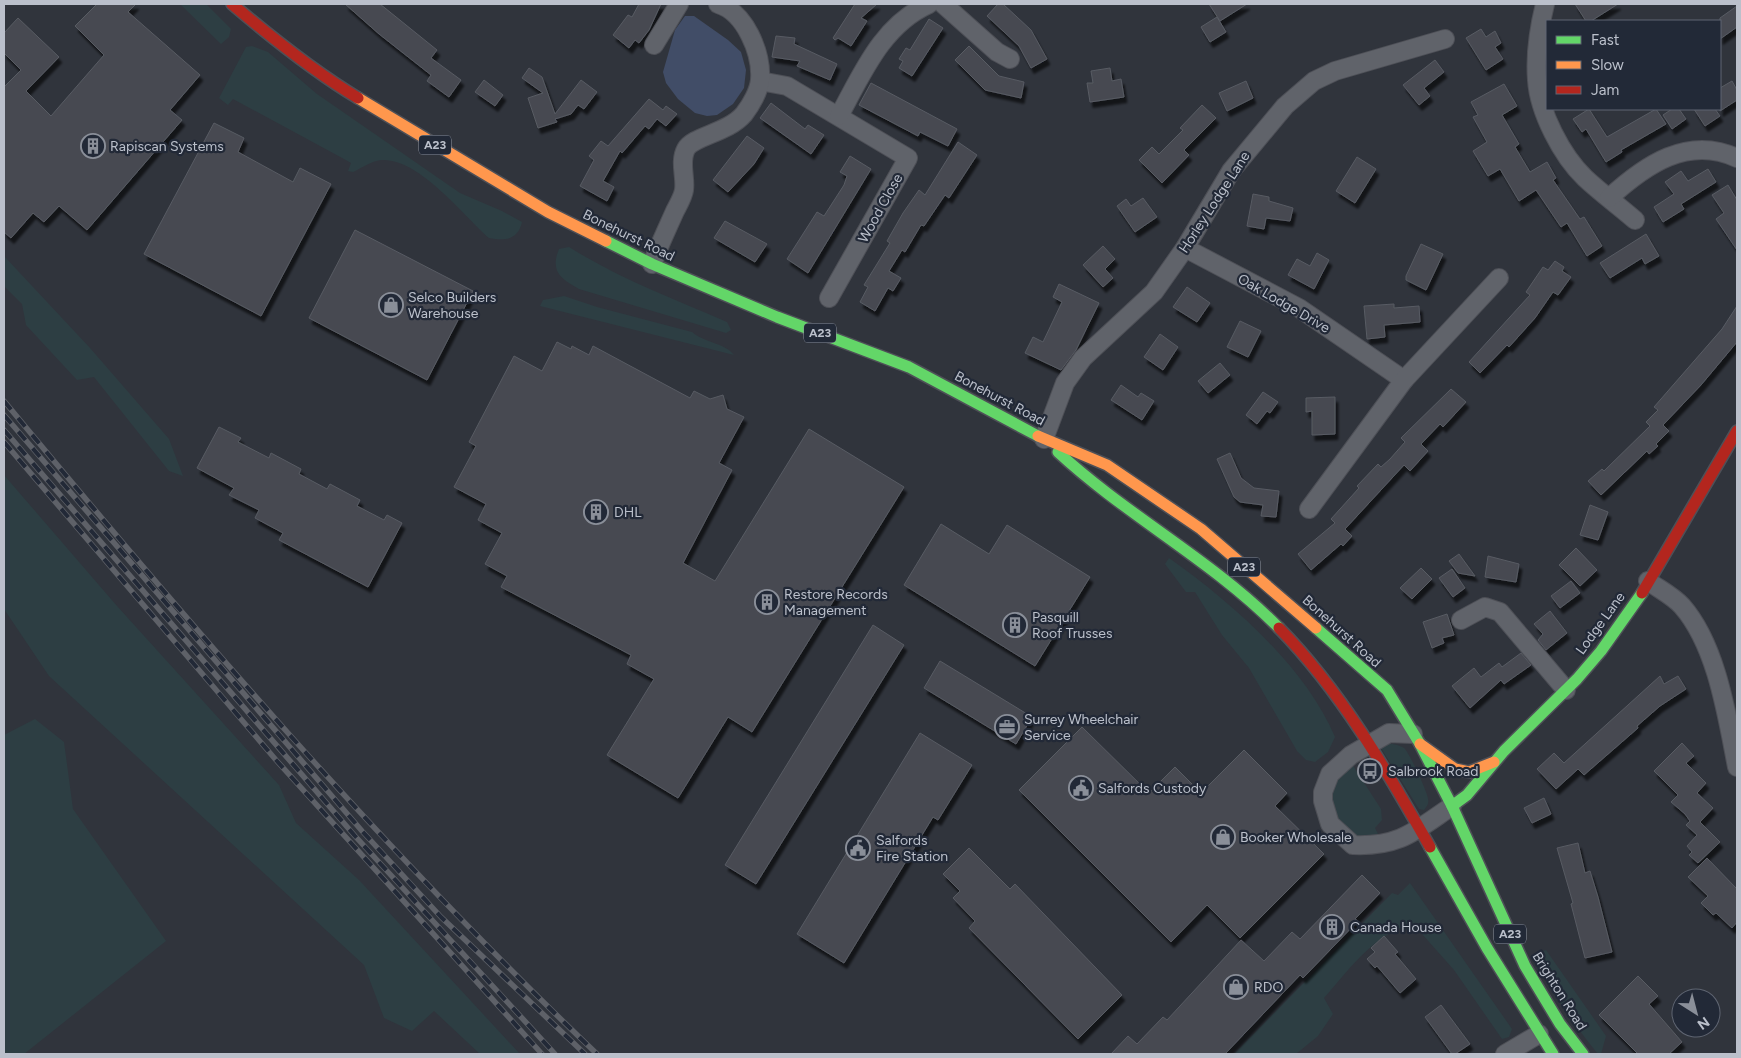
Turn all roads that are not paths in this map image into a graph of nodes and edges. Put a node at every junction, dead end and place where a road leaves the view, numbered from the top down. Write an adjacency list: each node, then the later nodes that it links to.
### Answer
1 (232, 4): 16 (main road, Bonehurst Road / A23)
2 (679, 4): 8 (street)
3 (929, 4): 11 (street)
4 (943, 4): 9 (street)
5 (1544, 4): 13 (street)
6 (727, 5): 10 (street)
7 (1445, 39): 15 (street, Horley Lodge Lane)
8 (654, 45)
9 (1010, 59)
10 (760, 80): 11 (street); 16 (street)
11 (838, 116): 18 (street, Wood Close)
12 (1737, 158): 13 (street)
13 (1609, 198): 14 (street)
14 (1635, 220)
15 (1185, 248): 19 (street, Oak Lodge Drive); 21 (street, Horley Lodge Lane)
16 (652, 264): 21 (main road, Bonehurst Road / A23)
17 (1498, 278): 19 (street)
18 (829, 298)
19 (1404, 380): 22 (street)
20 (1737, 430): 23 (main road, Lodge Lane)
21 (1044, 439): 26 (main road, Bonehurst Road / A23); 27 (main road, Bonehurst Road / A23)
22 (1309, 509)
23 (1648, 581): 25 (main road, Lodge Lane); 29 (street)
24 (1460, 620): 25 (street)
25 (1566, 690): 28 (main road, Lodge Lane)
26 (1416, 739): 27 (street); 28 (main road); 30 (main road, Bonehurst Road / A23)
27 (1368, 744): 31 (main road, Bonehurst Road / A23); 31 (street)
28 (1494, 762): 30 (main road, Lodge Lane)
29 (1737, 767)
30 (1452, 806): 31 (street); 35 (main road, Brighton Road / A23)
31 (1418, 829): 32 (main road, A23)
32 (1539, 1034): 33 (street); 34 (main road, A23)
33 (1506, 1054)
34 (1553, 1054)
35 (1583, 1054)

